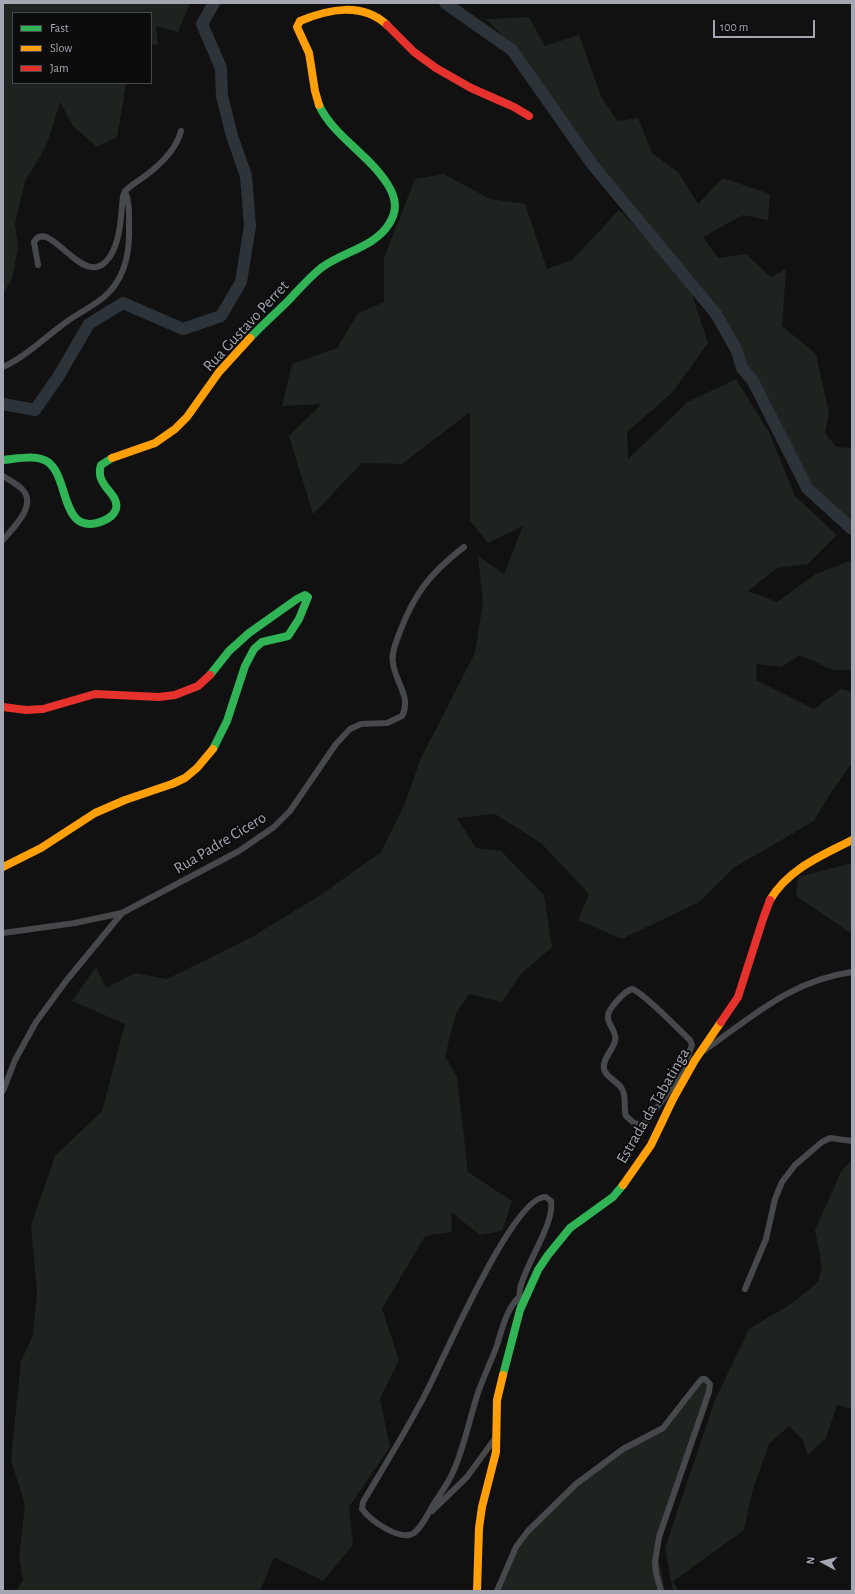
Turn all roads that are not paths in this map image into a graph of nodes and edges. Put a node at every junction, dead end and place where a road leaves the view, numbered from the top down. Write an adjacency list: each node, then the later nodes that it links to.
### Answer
1 (529, 116): 6 (street, Rua Gustavo Perret)
2 (181, 131): 3 (street)
3 (125, 191): 4 (street); 5 (street)
4 (38, 265)
5 (3, 366)
6 (3, 460)
7 (3, 476): 8 (street)
8 (3, 540)
9 (464, 547): 13 (street, Rua Padre Cicero)
10 (3, 707): 12 (street)
11 (852, 840): 16 (street, Estrada da Tabatinga)
12 (3, 866)
13 (122, 914): 14 (street); 18 (street, Rua Padre Cicero)
14 (3, 933)
15 (852, 972): 16 (street)
16 (699, 1054): 17 (street, Estrada da Tabatinga)
17 (683, 1076): 17 (street); 22 (street, Estrada da Tabatinga)
18 (3, 1090)
19 (852, 1140): 20 (street)
20 (745, 1289)
21 (520, 1296): 22 (street); 24 (street); 24 (street)
22 (520, 1310): 23 (street, Estrada da Tabatinga)
23 (497, 1436): 24 (street); 25 (street, Estrada da Tabatinga)
24 (427, 1516)
25 (477, 1591)
26 (497, 1591): 27 (street)
27 (661, 1591)

